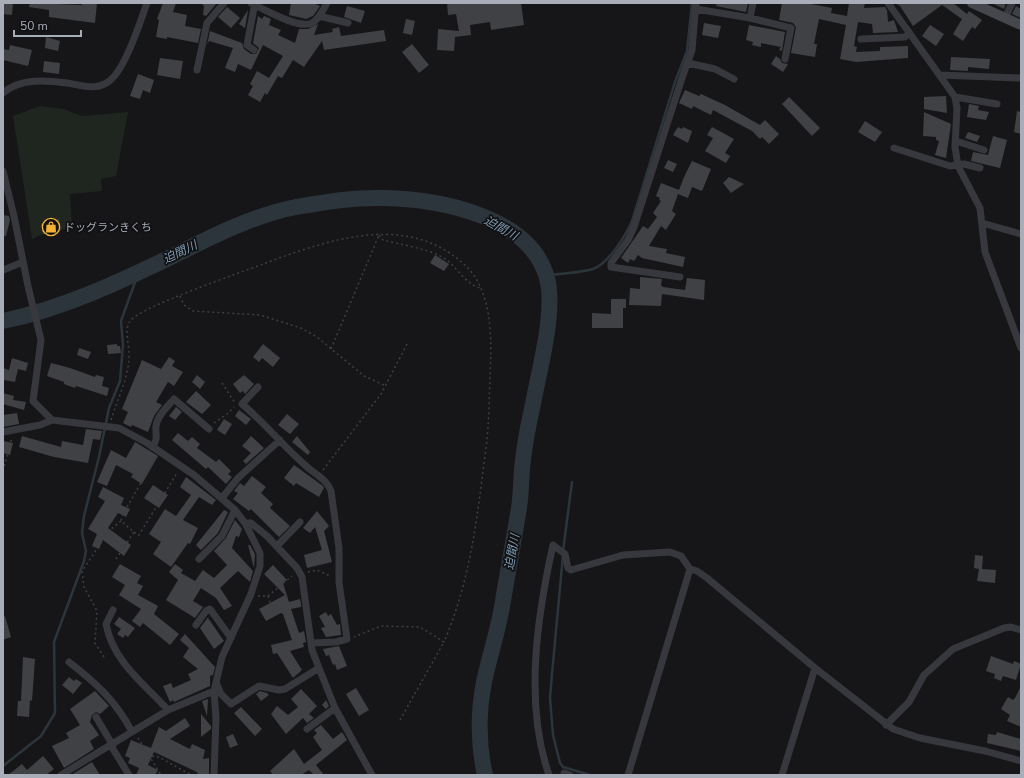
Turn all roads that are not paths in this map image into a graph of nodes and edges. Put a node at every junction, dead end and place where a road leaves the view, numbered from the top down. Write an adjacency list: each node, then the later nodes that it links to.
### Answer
1 (147, 3): 24 (street)
2 (224, 3): 20 (street)
3 (327, 3): 10 (street)
4 (753, 3): 11 (street)
5 (888, 3): 15 (street)
6 (972, 3): 12 (street)
7 (1012, 3): 12 (street)
8 (253, 4): 10 (street); 17 (street)
9 (696, 6): 11 (street); 19 (street)
10 (319, 16): 13 (street)
11 (750, 18): 18 (street)
12 (1005, 18): 14 (street)
13 (348, 23)
14 (1021, 24)
15 (909, 32): 16 (street); 21 (street)
16 (861, 39)
17 (254, 50)
18 (785, 59)
19 (688, 62): 23 (street); 37 (street)
20 (197, 70)
21 (940, 75): 22 (street); 25 (street)
22 (1020, 78)
23 (734, 79)
24 (3, 93)
25 (955, 97): 26 (street); 27 (street)
26 (997, 104)
27 (956, 141): 29 (street); 30 (street)
28 (894, 148): 30 (street)
29 (984, 150)
30 (958, 166): 31 (street); 33 (street)
31 (980, 168)
32 (3, 171): 35 (street)
33 (982, 223): 34 (street); 38 (street)
34 (1021, 234)
35 (23, 262): 36 (street); 40 (street)
36 (3, 270)
37 (680, 276)
38 (1021, 348)
39 (258, 387): 43 (street)
40 (52, 420): 42 (street); 44 (street)
41 (209, 430): 44 (street)
42 (3, 432)
43 (280, 440): 45 (street); 56 (street)
44 (152, 447): 45 (street)
45 (222, 498): 46 (street)
46 (235, 510): 48 (street); 50 (street)
47 (300, 522): 49 (street)
48 (245, 523): 49 (street); 55 (street)
49 (277, 546): 56 (street)
50 (199, 559)
51 (690, 569): 59 (street); 74 (street); 75 (street)
52 (113, 610): 63 (street)
53 (196, 625): 55 (street)
54 (1021, 630): 65 (street)
55 (231, 638): 60 (street)
56 (312, 643): 58 (street)
57 (69, 662): 67 (street)
58 (318, 668): 60 (street); 62 (street)
59 (814, 668): 65 (street); 76 (street)
60 (216, 682): 61 (street)
61 (214, 691): 63 (street); 72 (street)
62 (335, 708): 66 (street); 73 (street)
63 (168, 710): 67 (street)
64 (96, 716): 68 (street)
65 (886, 725): 69 (street)
66 (307, 729)
67 (132, 732): 68 (street)
68 (112, 744): 70 (street); 71 (street)
69 (1021, 761)
70 (61, 775)
71 (129, 775)
72 (214, 775)
73 (372, 775)
74 (550, 775)
75 (628, 775)
76 (782, 775)

